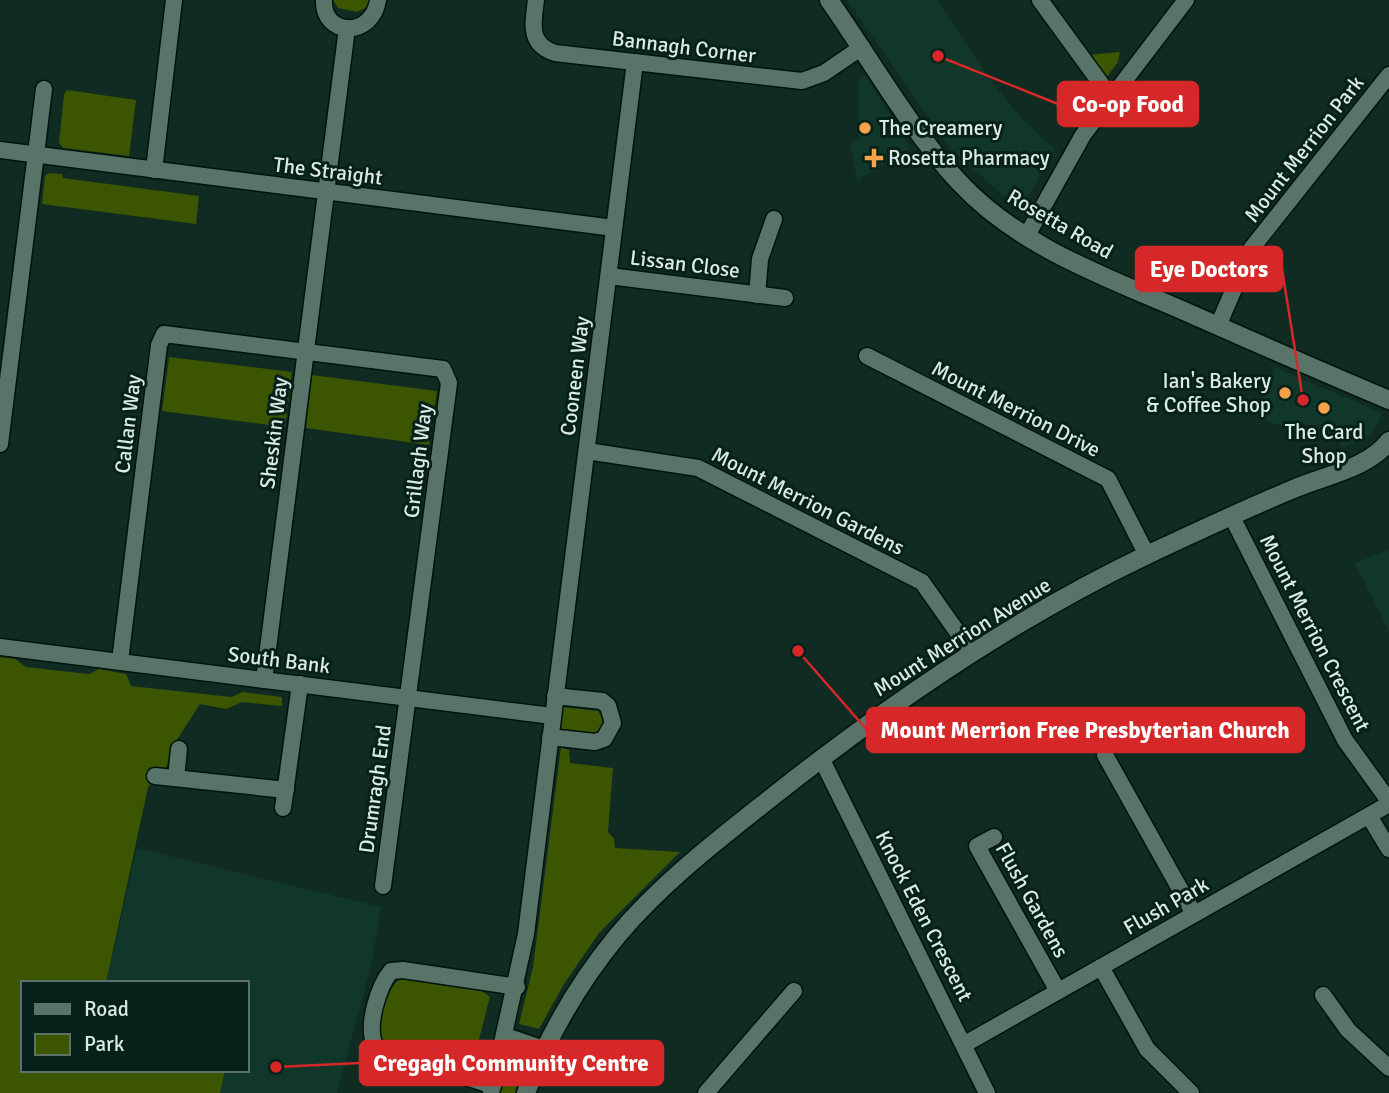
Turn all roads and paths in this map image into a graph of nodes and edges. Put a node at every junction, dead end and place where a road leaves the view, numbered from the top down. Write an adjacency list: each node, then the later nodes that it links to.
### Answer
1 (174, 0): 16 (street)
2 (324, 0): 8 (street)
3 (378, 0): 8 (street)
4 (536, 0): 10 (street, Bannagh Corner)
5 (830, 0): 9 (street, Rosetta Road)
6 (1040, 0): 13 (street)
7 (1186, 0): 13 (street)
8 (347, 28): 17 (street, Sheskin Way)
9 (862, 47): 10 (street, Bannagh Corner); 20 (street, Rosetta Road)
10 (635, 62): 19 (street, Cooneen Way)
11 (1389, 75): 24 (street, Mount Merrion Park)
12 (44, 89): 15 (street)
13 (1110, 96): 20 (street)
14 (0, 150): 15 (street, The Straight)
15 (36, 156): 16 (street, The Straight); 29 (street)
16 (154, 170): 17 (street, The Straight)
17 (326, 191): 19 (street, The Straight); 25 (street, Sheskin Way)
18 (774, 219): 22 (street, Lissan Close)
19 (614, 228): 21 (street, Cooneen Way)
20 (1026, 237): 24 (street, Rosetta Road)
21 (609, 275): 22 (street, Lissan Close); 30 (street, Cooneen Way)
22 (757, 295): 23 (street, Lissan Close)
23 (785, 298)
24 (1218, 326): 27 (street, Rosetta Road)
25 (305, 351): 37 (street, Callan Way); 38 (street, Sheskin Way); 41 (street, Grillagh Way)
26 (867, 356): 34 (street, Mount Merrion Drive)
27 (1389, 400)
28 (1389, 441): 32 (street, Mount Merrion Avenue)
29 (0, 444)
30 (587, 451): 36 (street, Mount Merrion Gardens); 40 (street, Cooneen Way)
31 (1389, 453): 32 (street)
32 (1369, 459): 33 (street, Mount Merrion Avenue)
33 (1232, 517): 34 (street, Mount Merrion Avenue); 50 (street, Mount Merrion Crescent)
34 (1147, 555): 36 (street, Mount Merrion Avenue)
35 (0, 647): 37 (street, South Bank)
36 (972, 653): 46 (street, Mount Merrion Avenue)
37 (120, 661): 38 (street, South Bank)
38 (264, 680): 39 (street, South Bank)
39 (300, 684): 41 (street, South Bank); 49 (street)
40 (555, 696): 42 (street, Cooneen Way); 43 (street)
41 (409, 698): 42 (street, South Bank); 55 (street, Drumragh End)
42 (552, 716): 43 (street, Cooneen Way)
43 (550, 737): 58 (street, Cooneen Way)
44 (179, 749): 48 (street)
45 (1105, 755): 56 (street)
46 (821, 758): 63 (street, Knock Eden Crescent); 64 (street, Mount Merrion Avenue)
47 (155, 776): 48 (street)
48 (176, 778): 49 (street)
49 (286, 790): 51 (street)
50 (1389, 803): 52 (street, Flush Park)
51 (283, 808)
52 (1369, 816): 54 (street); 56 (street, Flush Park)
53 (994, 836): 60 (street, Flush Gardens)
54 (1389, 849)
55 (383, 886)
56 (1194, 914): 57 (street, Flush Park)
57 (1101, 967): 60 (street, Flush Park); 70 (street)
58 (517, 988): 62 (street, Cooneen Way); 66 (street)
59 (794, 991): 68 (street)
60 (1058, 991): 63 (street, Flush Park)
61 (1323, 995): 65 (street)
62 (506, 1036): 64 (street); 66 (street, Cooneen Way)
63 (965, 1044): 69 (street, Knock Eden Crescent)
64 (544, 1049): 67 (street, Mount Merrion Avenue)
65 (1389, 1068)
66 (492, 1089)
67 (526, 1093)
68 (706, 1093)
69 (987, 1093)
70 (1191, 1093)

